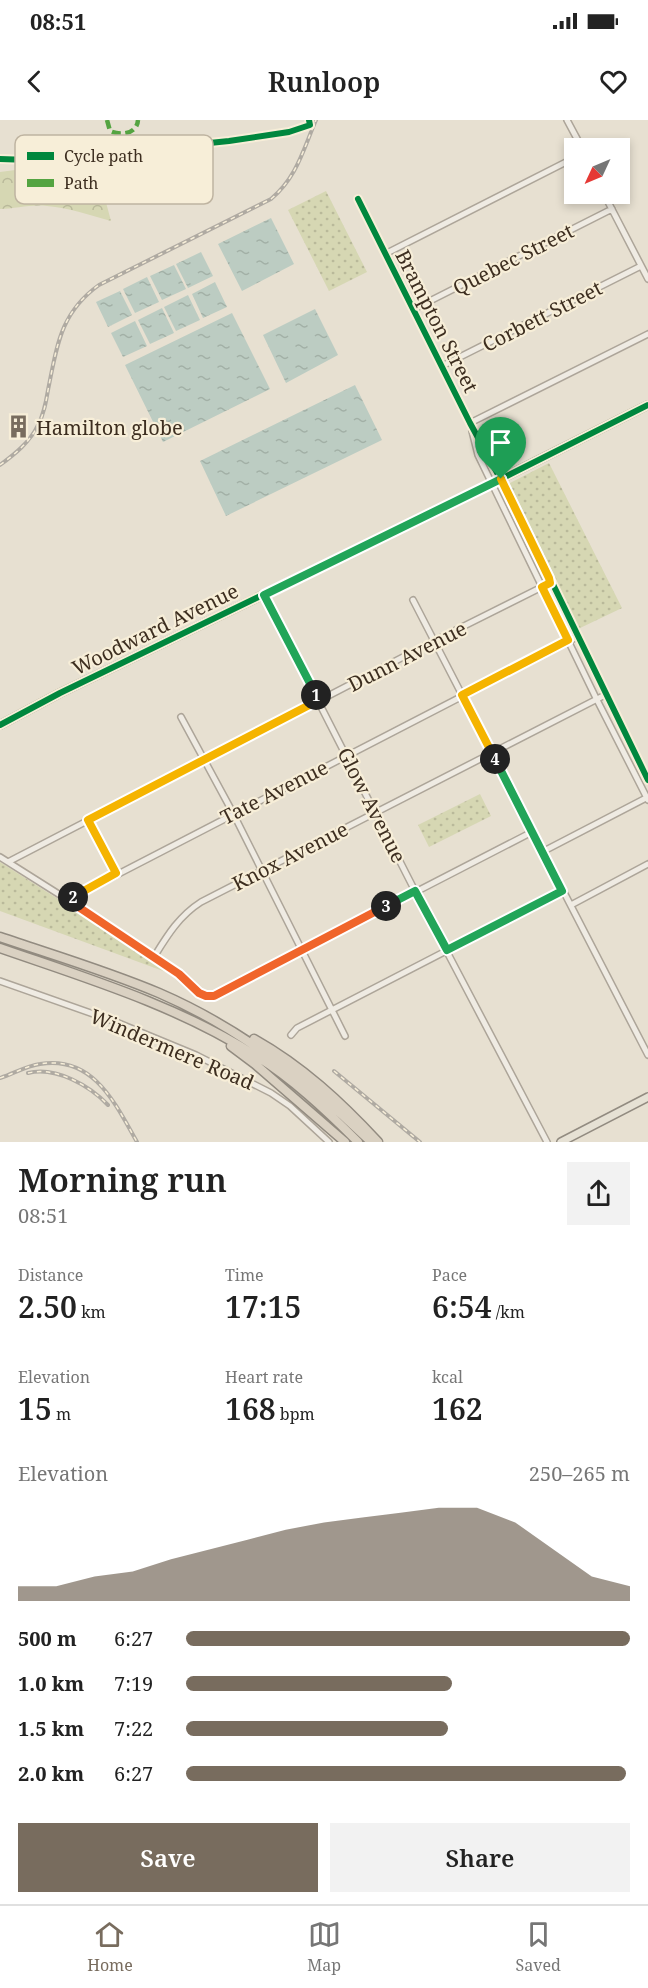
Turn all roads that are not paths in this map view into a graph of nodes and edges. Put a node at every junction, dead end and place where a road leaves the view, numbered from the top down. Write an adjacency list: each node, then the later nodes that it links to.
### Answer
1 (567, 120): 2 (street)
2 (577, 138)
3 (564, 163): 7 (street)
4 (358, 199): 7 (street, Brampton Street)
5 (609, 204): 6 (street)
6 (612, 209): 8 (street); 10 (street, Quebec Street)
7 (385, 254): 10 (street, Brampton Street)
8 (641, 266): 9 (street); 12 (street, Corbett Street)
9 (648, 279)
10 (414, 309): 12 (street, Brampton Street)
11 (648, 334): 14 (street)
12 (442, 366): 14 (street, Brampton Street)
13 (648, 405): 15 (main road, Woodward Avenue)
14 (470, 423): 15 (street, Brampton Street); 16 (street, Brampton Street)
15 (501, 479): 16 (main road, Woodward Avenue); 17 (street, Brampton Street)
16 (492, 484): 18 (street, Brampton Street); 19 (main road, Woodward Avenue)
17 (550, 583): 18 (street, Dunn Avenue); 21 (street, Brampton Street)
18 (542, 587): 22 (street, Brampton Street); 23 (street, Dunn Avenue)
19 (264, 595): 27 (street, Glow Avenue); 29 (main road, Woodward Avenue)
20 (413, 600): 23 (street)
21 (577, 637): 22 (street, Tate Avenue); 25 (street, Brampton Street)
22 (568, 640): 24 (street, Tate Avenue); 26 (street, Brampton Street)
23 (434, 641): 24 (street); 27 (street, Dunn Avenue)
24 (462, 695): 30 (street); 31 (street, Tate Avenue)
25 (605, 695): 26 (street, Knox Avenue); 33 (street, Brampton Street)
26 (596, 698): 30 (street, Knox Avenue); 34 (street, Brampton Street)
27 (319, 700): 31 (street, Glow Avenue); 32 (street, Dunn Avenue)
28 (181, 717): 32 (street)
29 (0, 725)
30 (492, 752): 35 (street, Knox Avenue); 38 (street)
31 (347, 755): 35 (street, Glow Avenue); 36 (street, Tate Avenue)
32 (204, 761): 36 (street); 37 (street, Dunn Avenue)
33 (648, 780)
34 (648, 798): 39 (street)
35 (376, 812): 43 (street, Knox Avenue); 45 (street, Glow Avenue)
36 (232, 813): 43 (street); 44 (street, Tate Avenue)
37 (88, 820): 41 (street, Dunn Avenue); 44 (street)
38 (532, 832): 39 (street); 45 (street)
39 (542, 852): 46 (street)
40 (0, 857): 41 (street)
41 (8, 862): 47 (street)
42 (648, 864): 48 (street)
43 (260, 872): 53 (street); 56 (street, Knox Avenue)
44 (116, 873): 47 (street, Tate Avenue)
45 (415, 891): 53 (street); 54 (street, Glow Avenue)
46 (562, 891): 48 (street); 54 (street)
47 (68, 900): 56 (street)
48 (571, 905): 64 (street)
49 (0, 931): 51 (highway)
50 (0, 936): 51 (highway)
51 (16, 942): 59 (highway)
52 (0, 948): 57 (highway)
53 (302, 950): 56 (street); 60 (street)
54 (447, 950): 60 (street); 72 (street, Glow Avenue)
55 (0, 954): 57 (highway)
56 (154, 957)
57 (80, 975): 61 (highway)
58 (0, 981): 67 (street, Windermere Road)
59 (189, 1008): 66 (highway); 71 (highway)
60 (332, 1010): 62 (street); 63 (street)
61 (185, 1017): 66 (highway); 68 (highway)
62 (291, 1035)
63 (345, 1036)
64 (648, 1055)
65 (648, 1097): 73 (main road)
66 (339, 1117): 69 (highway); 70 (highway)
67 (329, 1142)
68 (345, 1142)
69 (358, 1142)
70 (371, 1142)
71 (378, 1142)
72 (547, 1142)
73 (561, 1142)

